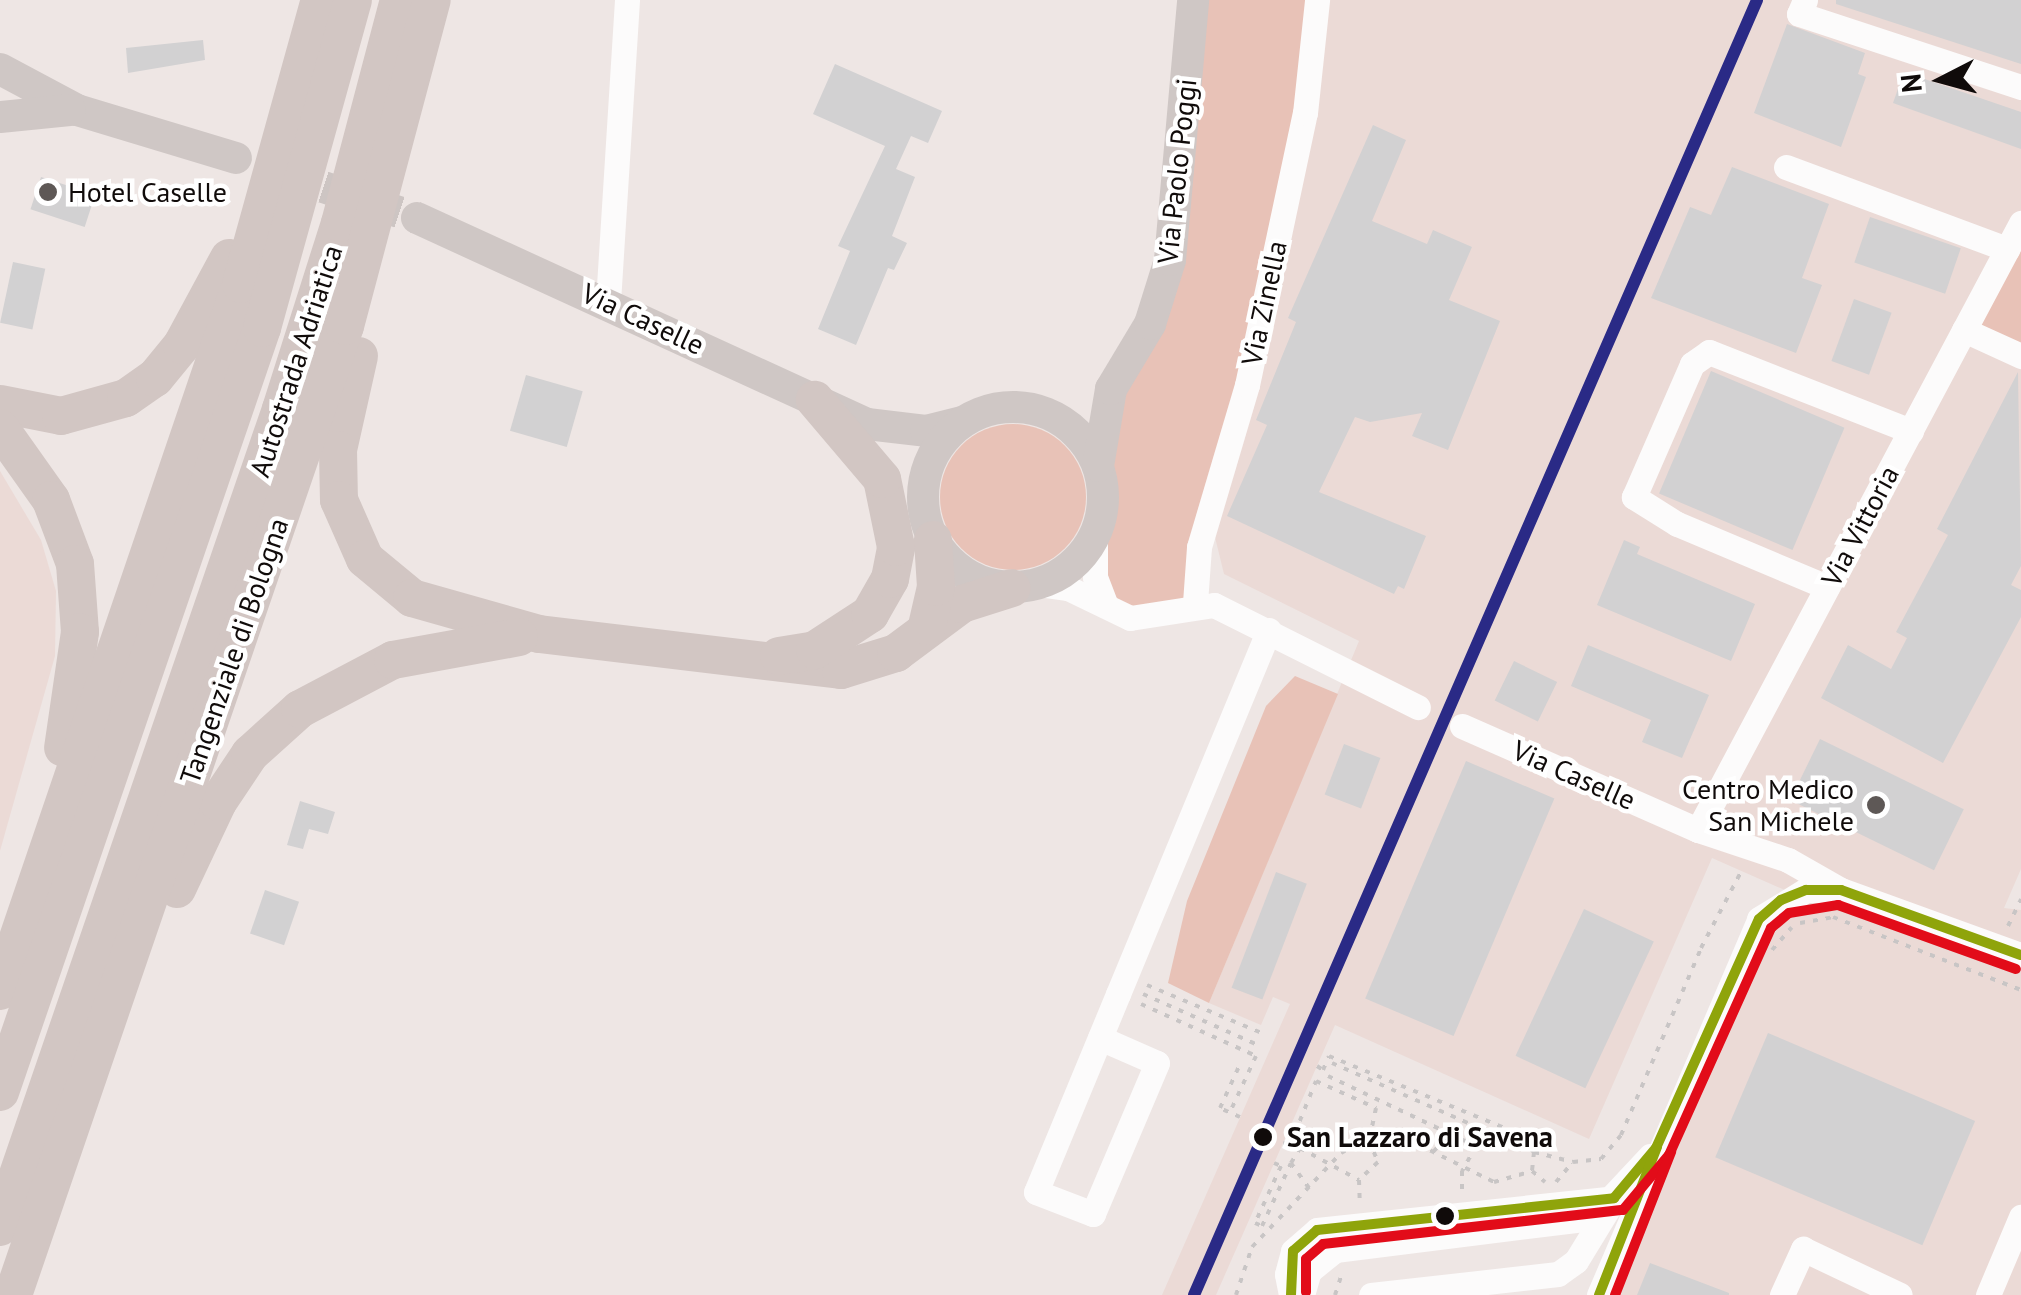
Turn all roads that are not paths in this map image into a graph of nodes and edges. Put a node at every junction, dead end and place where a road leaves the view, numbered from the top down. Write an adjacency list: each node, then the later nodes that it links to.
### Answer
1 (320, 0): 12 (highway)
2 (353, 0): 52 (highway, Autostrada Adriatica)
3 (398, 0): 56 (highway, Autostrada Adriatica)
4 (432, 0): 14 (highway, Tangenziale di Bologna)
5 (626, 0): 20 (street)
6 (1193, 0): 23 (main road, Via Paolo Poggi)
7 (1317, 0): 37 (street, Via Zinella)
8 (1805, 0): 10 (street)
9 (0, 68): 11 (main road)
10 (2021, 87)
11 (77, 110): 13 (main road); 15 (main road)
12 (293, 110): 25 (highway); 47 (highway)
13 (0, 118)
14 (397, 141): 41 (highway); 50 (highway, Tangenziale di Bologna)
15 (236, 158)
16 (1786, 167): 19 (street)
17 (417, 218): 20 (main road, Via Caselle)
18 (2021, 224): 19 (street, Via Vittoria)
19 (2007, 249): 21 (street, Via Vittoria)
20 (608, 302): 24 (main road, Via Caselle)
21 (1964, 330): 22 (street); 30 (street, Via Vittoria)
22 (2021, 356)
23 (1111, 389): 26 (main road, Via Caselle); 31 (main road)
24 (815, 400): 28 (main road, Via Caselle); 42 (highway)
25 (0, 404)
26 (1034, 409): 27 (main road, Via Caselle); 31 (main road)
27 (962, 422): 28 (main road, Via Caselle); 32 (main road)
28 (866, 424): 32 (main road, Via Caselle)
29 (0, 428): 47 (highway)
30 (1910, 431): 36 (street, Via Vittoria); 36 (street)
31 (1098, 466): 33 (main road)
32 (922, 496): 34 (main road, Via Caselle)
33 (1095, 535): 35 (main road); 38 (street)
34 (933, 540): 35 (main road); 39 (highway)
35 (1026, 586): 38 (street); 39 (highway)
36 (1828, 587): 45 (street, Via Vittoria)
37 (1195, 603): 38 (street); 40 (street)
38 (1106, 606)
39 (927, 626): 42 (highway)
40 (1269, 630): 43 (street); 51 (street)
41 (539, 634): 42 (highway); 50 (highway)
42 (731, 660)
43 (1418, 707)
44 (1462, 726): 45 (street, Via Caselle)
45 (1698, 830): 46 (street, Via Caselle)
46 (1842, 890): 48 (street, Via Caselle); 53 (street)
47 (30, 906): 49 (highway)
48 (2021, 955)
49 (0, 991)
50 (110, 1013): 58 (highway, Tangenziale di Bologna)
51 (1100, 1038): 51 (street)
52 (0, 1092)
53 (1656, 1148): 54 (street); 62 (street)
54 (1614, 1198): 57 (street); 61 (street)
55 (2021, 1217): 65 (street)
56 (0, 1228)
57 (1363, 1232): 59 (street); 60 (street)
58 (13, 1295)
59 (1291, 1295)
60 (1302, 1295)
61 (1372, 1295)
62 (1599, 1295)
63 (1782, 1295): 64 (street)
64 (1900, 1295)
65 (1988, 1295)

